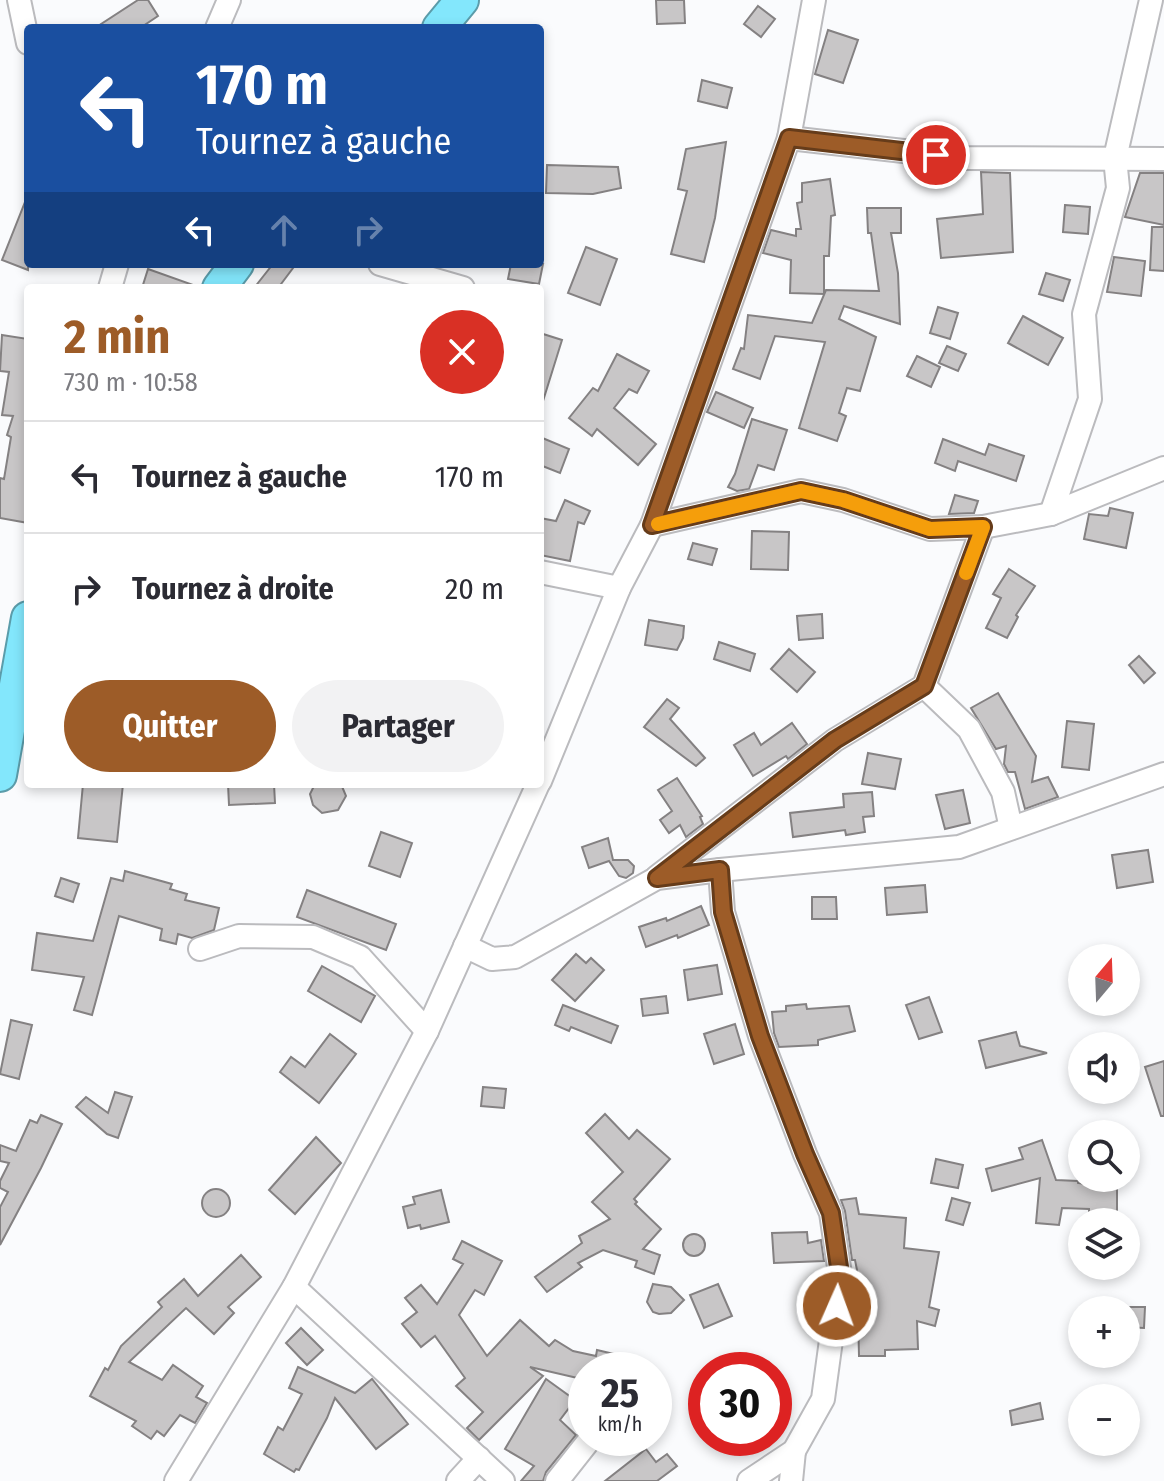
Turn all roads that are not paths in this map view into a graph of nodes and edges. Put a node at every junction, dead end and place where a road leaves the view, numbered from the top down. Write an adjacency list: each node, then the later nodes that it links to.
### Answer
1 (19, 0): 6 (street)
2 (229, 0): 7 (street)
3 (462, 0): 8 (highway)
4 (814, 0): 9 (street)
5 (1151, 0): 10 (street)
6 (24, 24)
7 (219, 24)
8 (442, 24)
9 (789, 138): 10 (street); 16 (street)
10 (1115, 158): 11 (street); 15 (street)
11 (1164, 159)
12 (394, 268): 13 (street)
13 (449, 284)
14 (1164, 468): 15 (street)
15 (1051, 514): 17 (street)
16 (652, 525): 17 (street); 19 (street)
17 (983, 527): 21 (street)
18 (544, 573): 19 (street)
19 (619, 588): 22 (street)
20 (24, 639): 24 (highway)
21 (924, 686): 26 (street); 28 (street)
22 (544, 770)
23 (1164, 774): 26 (street)
24 (0, 775)
25 (536, 788): 29 (street)
26 (1011, 828): 27 (street)
27 (720, 870): 28 (street); 33 (street)
28 (657, 878): 29 (street)
29 (465, 946): 31 (street)
30 (200, 949): 31 (street)
31 (427, 1031): 32 (street)
32 (294, 1287): 35 (street); 36 (street)
33 (794, 1451): 40 (street); 41 (street)
34 (577, 1456): 39 (street)
35 (479, 1458): 37 (street); 38 (street)
36 (176, 1481)
37 (458, 1481)
38 (503, 1481)
39 (557, 1481)
40 (749, 1481)
41 (791, 1481)

